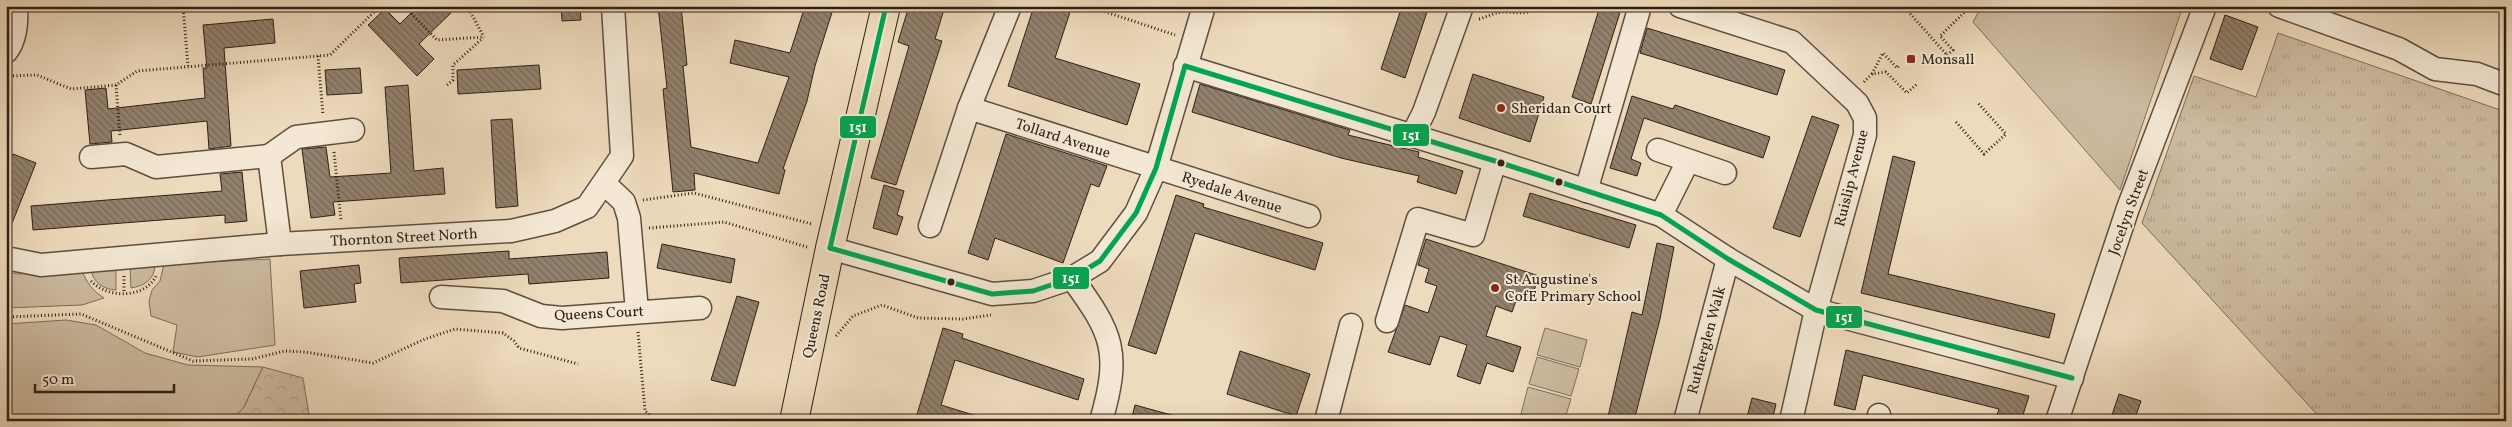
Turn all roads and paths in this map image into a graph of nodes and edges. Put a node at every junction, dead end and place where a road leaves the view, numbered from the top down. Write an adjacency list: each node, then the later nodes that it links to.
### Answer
1 (16, 6): 23 (street)
2 (182, 6): 28 (path)
3 (370, 6): 20 (path)
4 (380, 6): 20 (path)
5 (404, 6): 21 (path)
6 (467, 6): 21 (path)
7 (613, 6): 50 (street, Thornton Street North)
8 (886, 6): 59 (highway, Queens Road)
9 (1010, 6): 38 (street)
10 (1088, 6): 22 (path)
11 (1204, 6): 22 (street)
12 (1540, 6): 19 (path)
13 (1640, 6): 51 (street)
14 (1680, 6): 36 (street, Ruislip Avenue)
15 (1909, 6): 25 (path)
16 (1971, 6): 25 (path)
17 (2205, 6): 75 (street, Jocelyn Street)
18 (2279, 6): 35 (street)
19 (1461, 10): 41 (street)
20 (375, 12): 24 (path)
21 (484, 37): 33 (path)
22 (1193, 41): 29 (street)
23 (6, 52)
24 (318, 56): 28 (path); 40 (path)
25 (1947, 56): 26 (path)
26 (1943, 60)
27 (1900, 65): 30 (path)
28 (188, 66): 32 (path)
29 (1185, 66): 41 (street); 48 (street)
30 (1872, 74): 34 (path); 36 (path)
31 (6, 76): 32 (path)
32 (116, 84): 43 (path)
33 (448, 84)
34 (1918, 84)
35 (2506, 85)
36 (1849, 95): 67 (street, Ruislip Avenue)
37 (1977, 102): 39 (path)
38 (969, 108): 48 (street, Tollard Avenue); 55 (street)
39 (1956, 122)
40 (337, 132): 44 (street); 57 (path)
41 (1412, 136): 47 (street)
42 (1658, 150): 46 (street)
43 (122, 154): 44 (street); 45 (street)
44 (268, 156): 58 (street)
45 (91, 157)
46 (1688, 160): 49 (street); 53 (street)
47 (1495, 161): 51 (street); 71 (street)
48 (1156, 168): 54 (street, Ryedale Avenue); 64 (street)
49 (1725, 173)
50 (605, 184): 52 (street); 57 (street, Thornton Street North)
51 (1586, 191): 53 (street)
52 (624, 202): 56 (street); 59 (path)
53 (1661, 215): 62 (street)
54 (1309, 216)
55 (930, 226)
56 (631, 230): 59 (path); 68 (street)
57 (344, 241): 58 (street, Thornton Street North)
58 (280, 244): 60 (street, Thornton Street North)
59 (831, 244): 64 (street); 73 (highway, Queens Road)
60 (160, 255): 63 (street, Thornton Street North); 63 (path)
61 (6, 258): 63 (street, Thornton Street North)
62 (1728, 259): 67 (street); 80 (street, Rutherglen Walk)
63 (84, 261)
64 (1072, 278): 78 (street)
65 (441, 297): 68 (street, Queens Court)
66 (700, 308): 68 (street, Queens Court)
67 (1816, 310): 75 (street); 81 (street, Ruislip Avenue)
68 (637, 311): 76 (path)
69 (1000, 314): 73 (path)
70 (6, 317): 74 (path)
71 (1387, 321)
72 (1351, 325): 79 (street)
73 (809, 345): 77 (highway, Queens Road)
74 (578, 364)
75 (2072, 378): 82 (street, Jocelyn Street)
76 (657, 421)
77 (794, 421)
78 (1101, 421)
79 (1326, 421)
80 (1685, 421)
81 (1793, 421)
82 (2057, 421)

